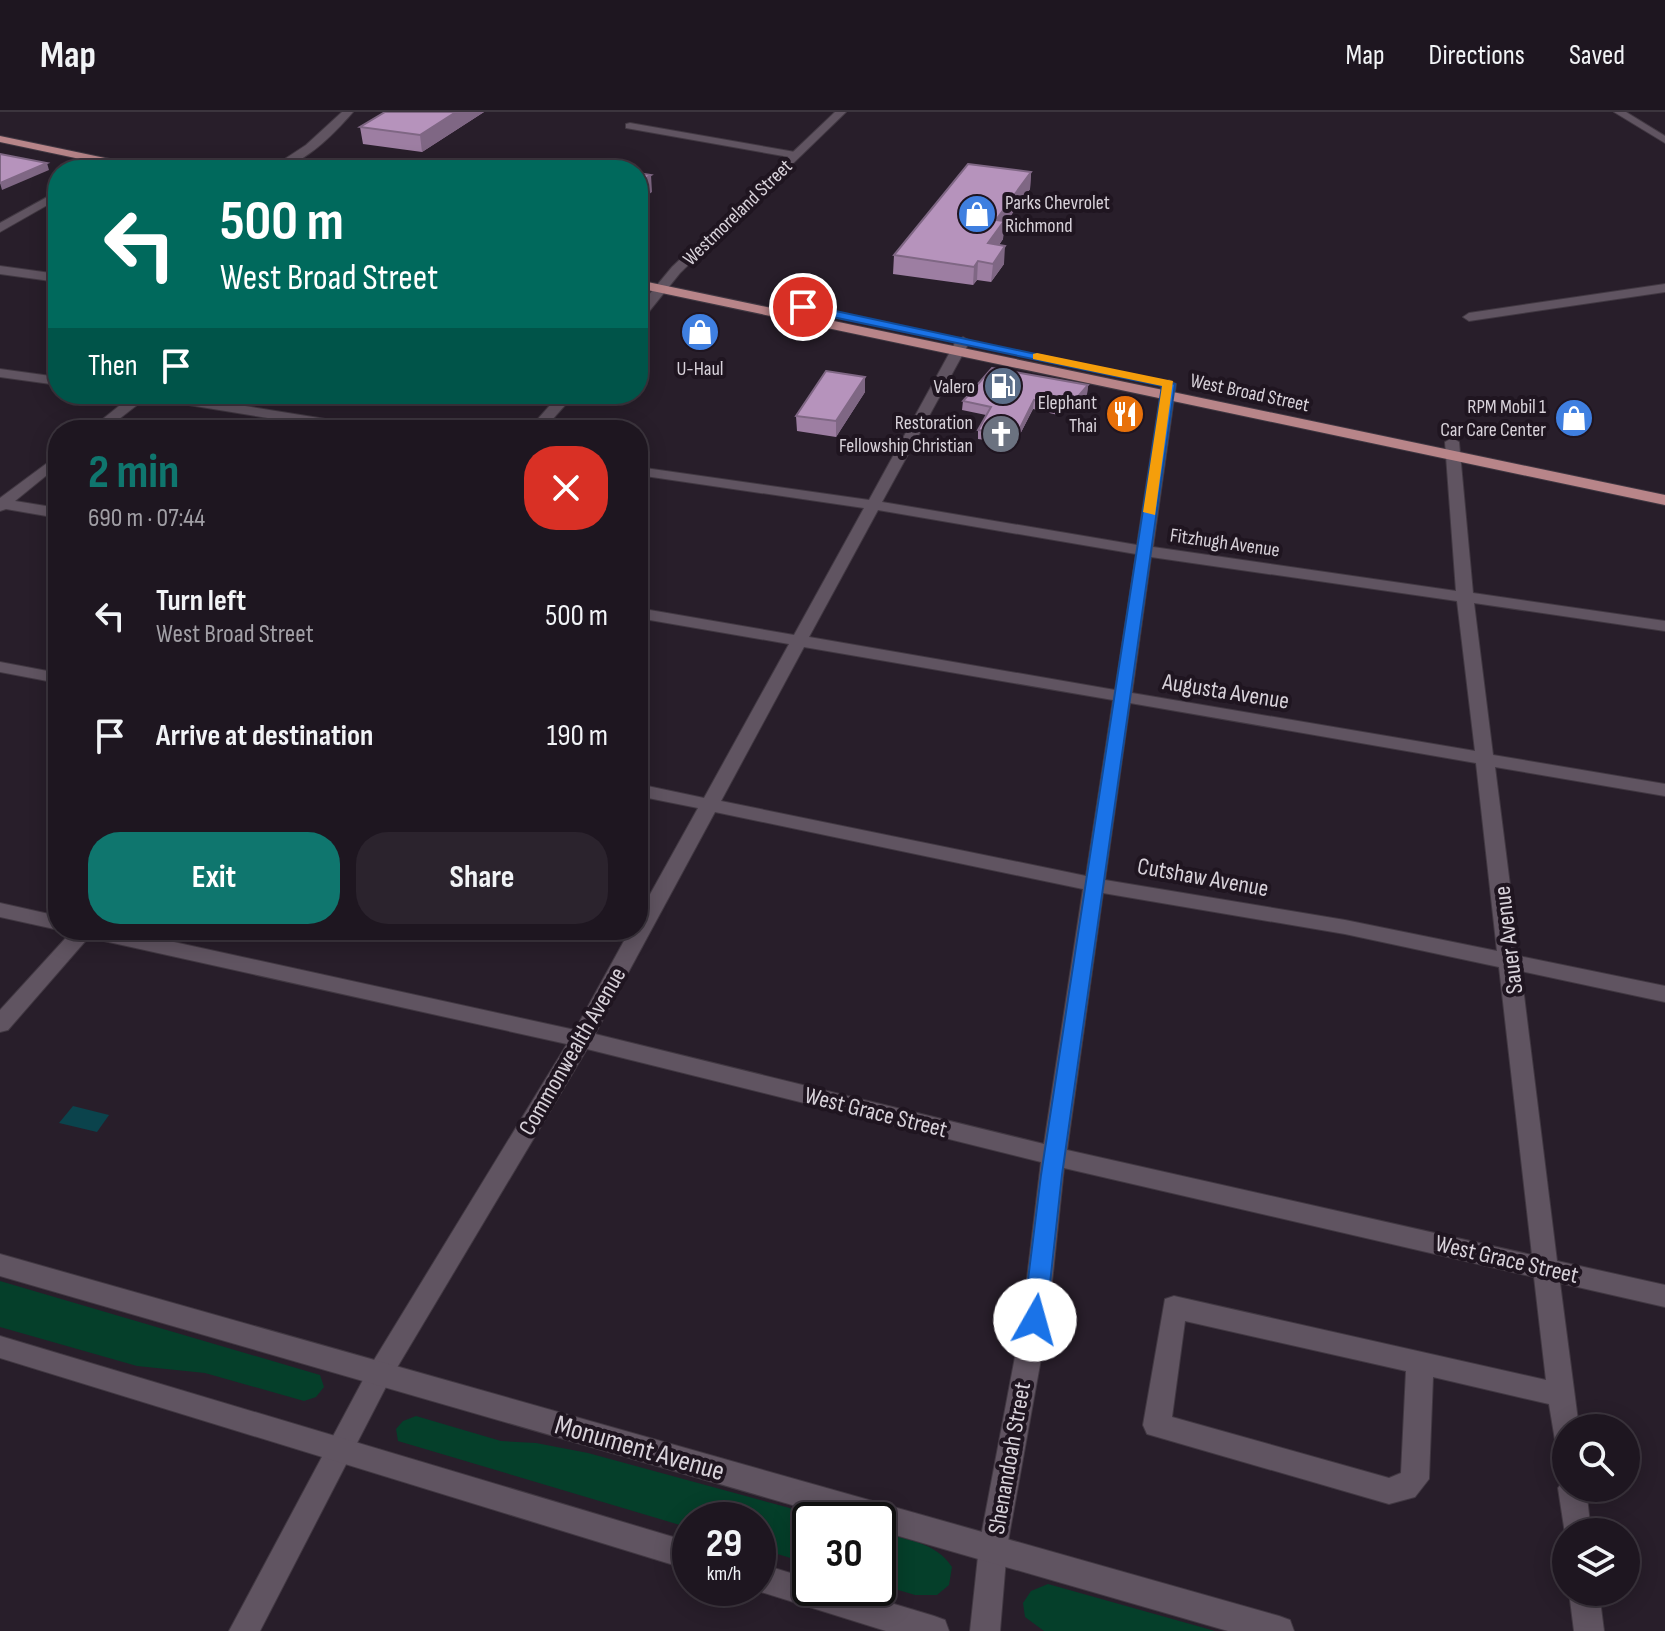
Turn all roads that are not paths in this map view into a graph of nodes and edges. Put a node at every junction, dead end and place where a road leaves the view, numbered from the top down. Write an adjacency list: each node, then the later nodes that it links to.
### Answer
1 (348, 112): 11 (street)
2 (841, 112): 8 (street, Westmoreland Street)
3 (1619, 112): 6 (street)
4 (630, 126): 8 (street)
5 (0, 139): 10 (main road)
6 (1665, 140)
7 (0, 149): 9 (main road)
8 (795, 155): 18 (street, Westmoreland Street)
9 (52, 160)
10 (102, 160)
11 (289, 160)
12 (48, 200): 13 (street)
13 (0, 228)
14 (0, 270): 15 (street)
15 (48, 277)
16 (648, 277): 18 (main road, West Broad Street)
17 (648, 284): 18 (main road, West Broad Street)
18 (665, 284): 20 (street, Westmoreland Street); 22 (main road, West Broad Street)
19 (1665, 288): 21 (street)
20 (648, 304)
21 (1469, 317)
22 (960, 346): 25 (main road, West Broad Street); 38 (street, Commonwealth Avenue)
23 (0, 373): 24 (street)
24 (48, 380)
25 (1168, 389): 32 (main road, West Broad Street); 40 (street, Shenandoah Street)
26 (131, 404): 29 (street)
27 (206, 404): 30 (street)
28 (559, 404): 31 (street)
29 (109, 420)
30 (306, 420)
31 (544, 420)
32 (1452, 449): 35 (main road, West Broad Street); 36 (main road, West Broad Street); 41 (street, Sauer Avenue)
33 (48, 467): 37 (street)
34 (648, 472): 38 (street, Fitzhugh Avenue)
35 (1665, 487)
36 (1665, 500)
37 (1, 504): 39 (street)
38 (873, 505): 40 (street, Fitzhugh Avenue); 44 (street, Commonwealth Avenue)
39 (48, 511)
40 (1144, 551): 41 (street, Fitzhugh Avenue); 47 (street, Shenandoah Street)
41 (1465, 595): 43 (street, Fitzhugh Avenue); 48 (street, Sauer Avenue)
42 (648, 615): 44 (street, Augusta Avenue)
43 (1665, 626)
44 (799, 640): 47 (street, Augusta Avenue); 51 (street, Commonwealth Avenue)
45 (0, 667): 46 (street)
46 (48, 676)
47 (1122, 699): 48 (street, Augusta Avenue); 52 (street, Shenandoah Street)
48 (1485, 759): 49 (street, Augusta Avenue); 59 (street, Sauer Avenue)
49 (1665, 790)
50 (648, 792): 51 (street, Cutshaw Avenue)
51 (710, 803): 52 (street, Cutshaw Avenue); 54 (street, Commonwealth Avenue)
52 (1095, 885): 59 (street, Cutshaw Avenue); 63 (street, Shenandoah Street)
53 (0, 910): 55 (street)
54 (648, 916)
55 (48, 921)
56 (77, 940): 61 (street)
57 (131, 940): 62 (street, West Grace Street)
58 (635, 940): 62 (street, Commonwealth Avenue)
59 (1510, 960): 60 (street, Cutshaw Avenue); 65 (street, Sauer Avenue)
60 (1665, 994)
61 (0, 1024)
62 (581, 1039): 63 (street, West Grace Street); 69 (street, Commonwealth Avenue)
63 (1055, 1156): 65 (street, West Grace Street); 73 (street, Shenandoah Street)
64 (0, 1265): 69 (street, Monument Avenue)
65 (1546, 1267): 66 (street, West Grace Street); 70 (street, Sauer Avenue)
66 (1665, 1296)
67 (0, 1347): 72 (street)
68 (1420, 1363): 68 (street); 70 (street)
69 (380, 1373): 72 (street, Commonwealth Avenue); 73 (street, Monument Avenue)
70 (1561, 1395): 71 (street, Sauer Avenue)
71 (1563, 1414)
72 (341, 1448): 74 (street); 77 (street, Commonwealth Avenue)
73 (993, 1547): 79 (street, Shenandoah Street); 80 (street, Monument Avenue)
74 (672, 1550)
75 (776, 1583): 78 (street)
76 (1586, 1606): 81 (street)
77 (244, 1631)
78 (934, 1631)
79 (985, 1631)
80 (1279, 1631)
81 (1589, 1631)

